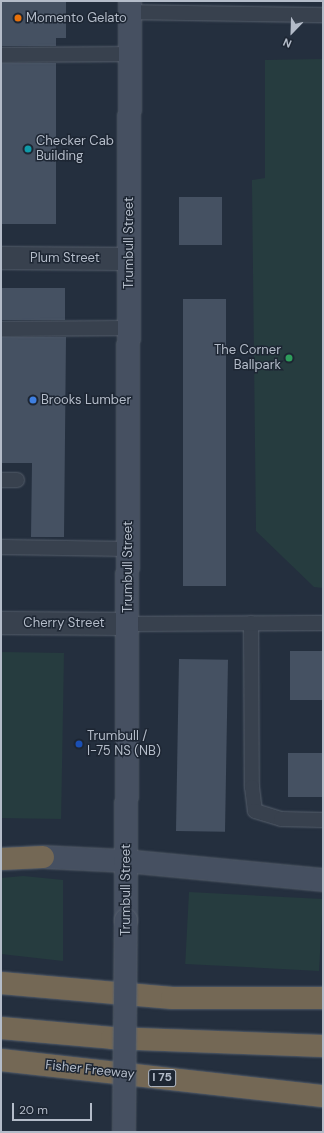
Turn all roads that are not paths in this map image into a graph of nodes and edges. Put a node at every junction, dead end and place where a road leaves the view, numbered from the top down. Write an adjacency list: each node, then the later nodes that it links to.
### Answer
1 (130, 6): 2 (lane); 3 (street, Trumbull Street)
2 (323, 15)
3 (130, 54): 4 (lane); 6 (street, Trumbull Street)
4 (1, 55)
5 (1, 258): 6 (street, Plum Street)
6 (129, 259): 7 (street, Trumbull Street)
7 (129, 328): 8 (lane); 12 (street, Trumbull Street)
8 (1, 329)
9 (1, 480): 10 (lane)
10 (17, 480)
11 (1, 547): 12 (lane)
12 (128, 549): 16 (street, Trumbull Street)
13 (1, 623): 16 (street, Cherry Street)
14 (251, 623): 15 (lane); 16 (lane); 17 (lane)
15 (323, 623)
16 (128, 624): 21 (street, Trumbull Street)
17 (323, 820)
18 (1, 852): 19 (street)
19 (42, 857): 20 (highway); 21 (street)
20 (1, 859)
21 (125, 861): 22 (street); 29 (street, Trumbull Street, bridge)
22 (323, 880)
23 (1, 983): 24 (highway)
24 (323, 998)
25 (1, 1028): 26 (highway)
26 (323, 1046)
27 (1, 1060): 28 (highway, Fisher Freeway / I 75)
28 (323, 1096)
29 (124, 1132)

